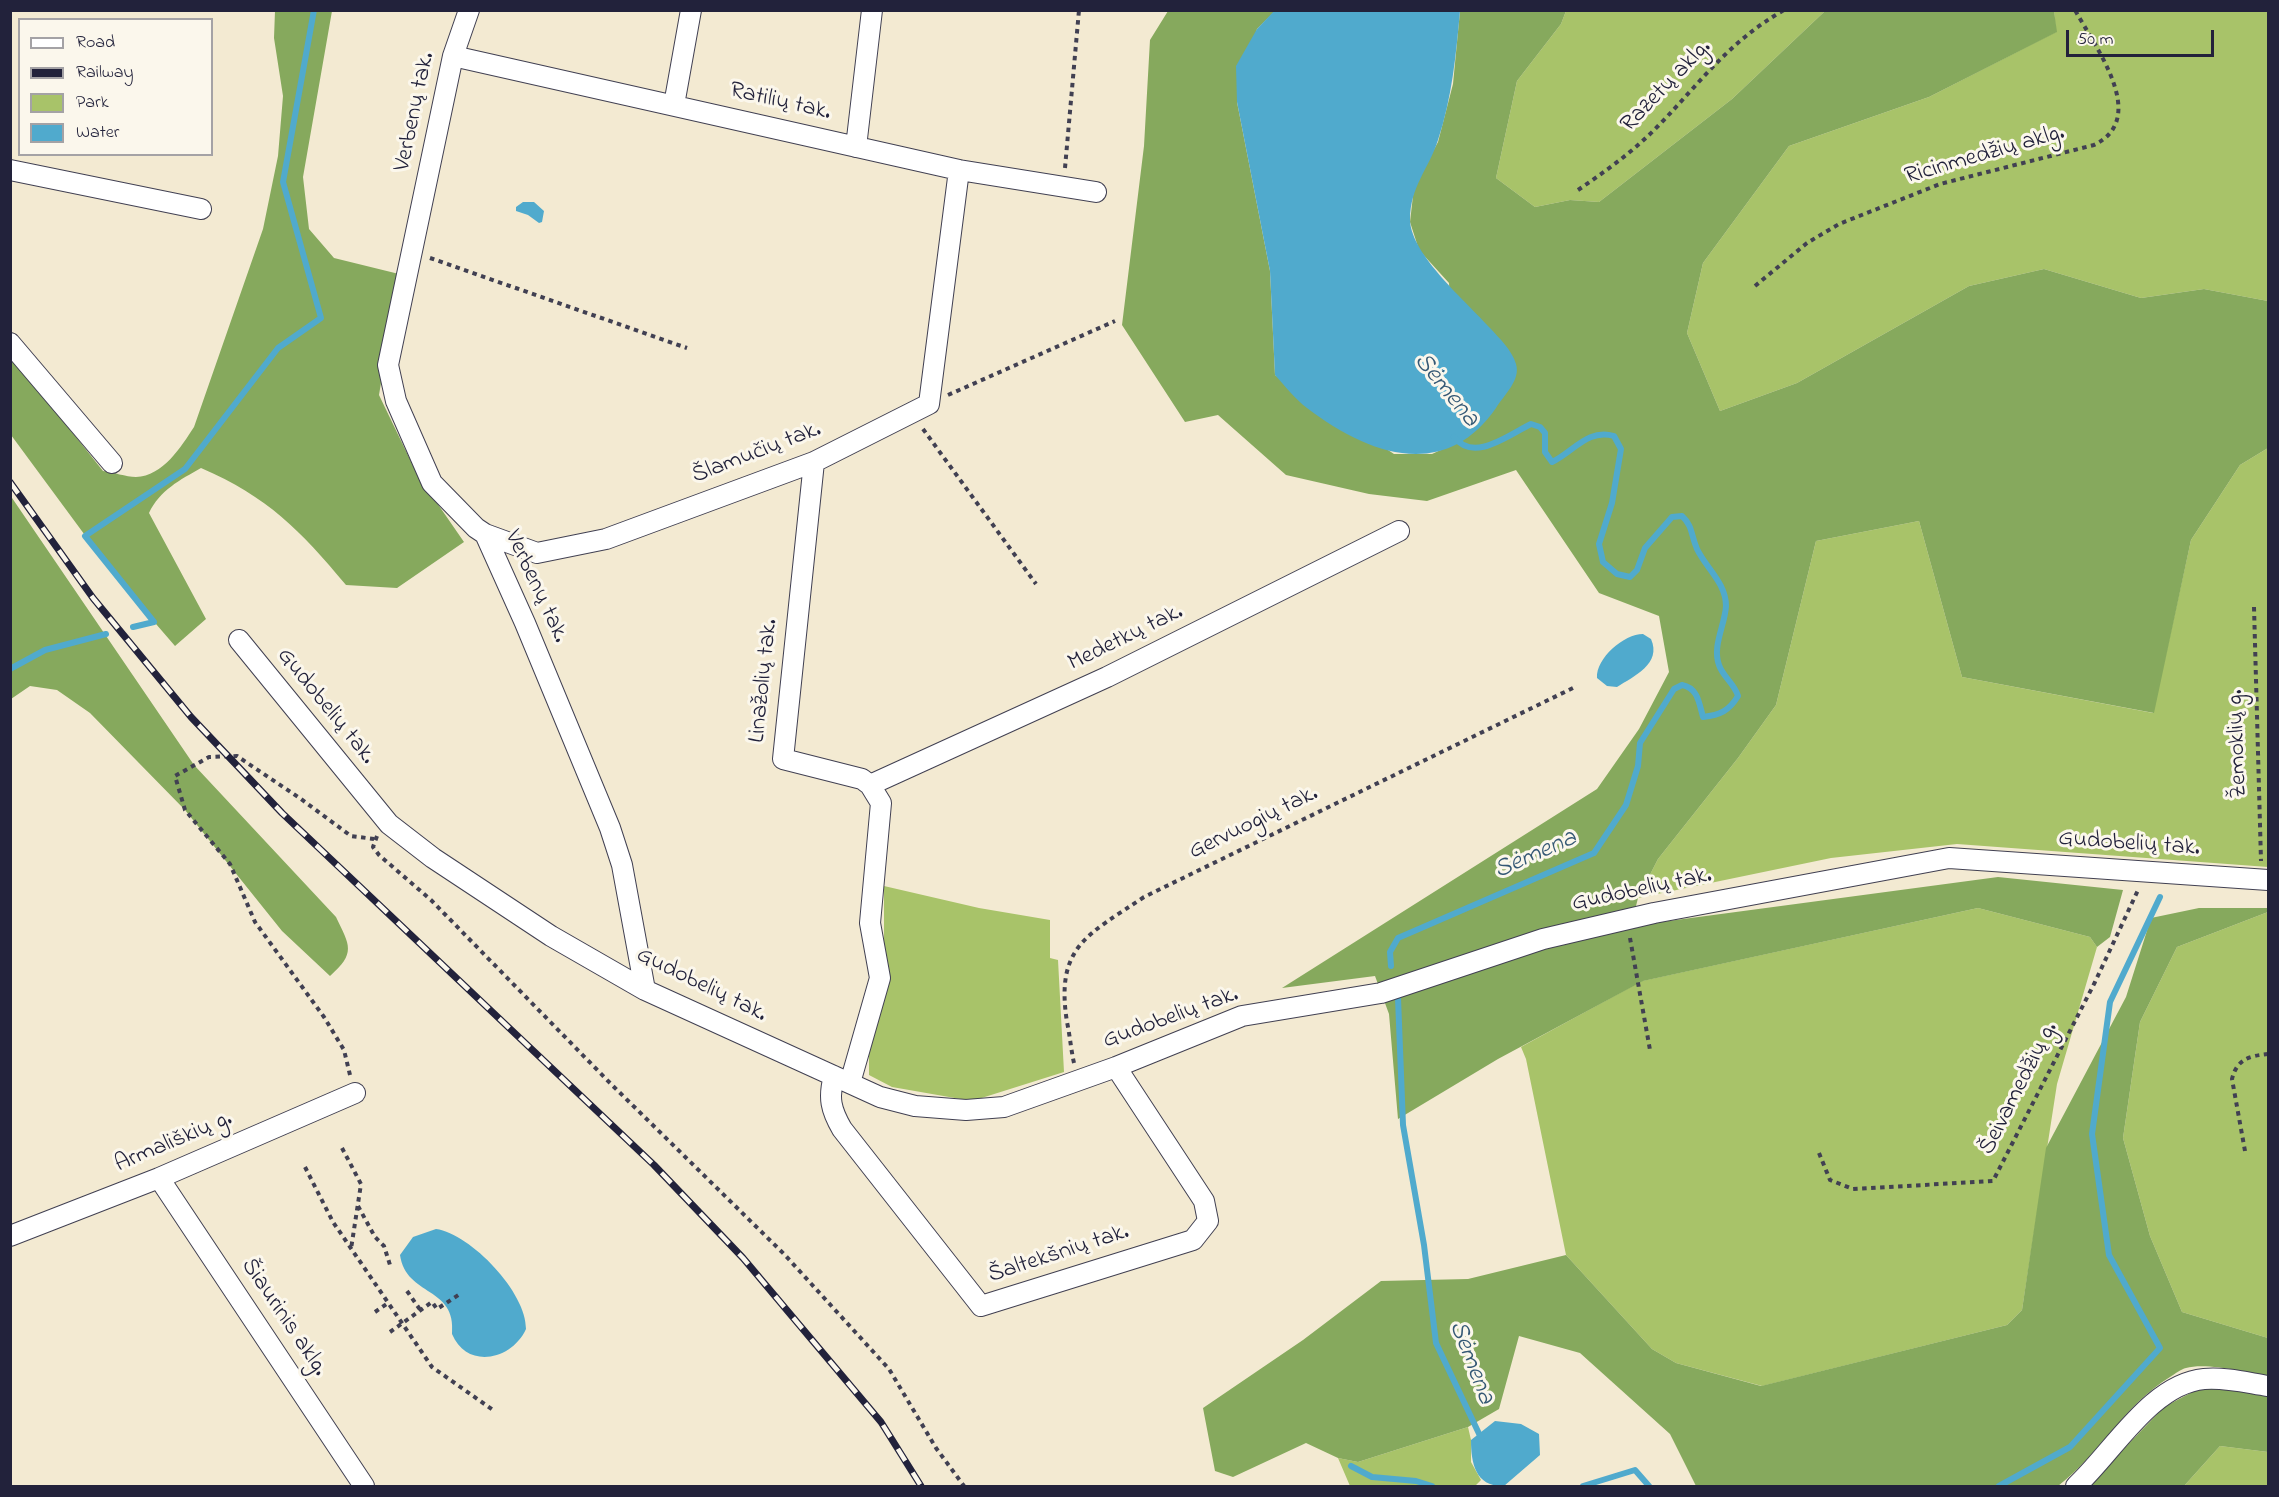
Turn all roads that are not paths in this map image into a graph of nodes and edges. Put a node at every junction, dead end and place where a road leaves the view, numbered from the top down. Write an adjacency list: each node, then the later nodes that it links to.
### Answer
1 (469, 10): 4 (street, Verbenų tak.)
2 (691, 10): 5 (street)
3 (872, 10): 6 (street)
4 (453, 56): 5 (street, Ratilių tak.); 15 (street, Verbenų tak.)
5 (674, 105): 6 (street, Ratilių tak.)
6 (856, 147): 8 (street, Ratilių tak.)
7 (10, 170): 10 (street)
8 (959, 170): 9 (street, Ratilių tak.); 12 (street, Šlamučių tak.)
9 (1096, 192)
10 (201, 209)
11 (10, 343): 13 (street)
12 (814, 462): 15 (street, Šlamučių tak.); 17 (street, Linažolių tak.)
13 (112, 463)
14 (1400, 531): 17 (street, Medetkų tak.)
15 (485, 534): 19 (street, Verbenų tak.)
16 (239, 640): 19 (street, Gudobelių tak.)
17 (870, 784): 21 (street)
18 (2265, 880): 20 (street, Gudobelių tak.)
19 (645, 990): 21 (street, Gudobelių tak.)
20 (1116, 1067): 21 (street, Gudobelių tak.); 21 (street, Šaltekšnių tak.)
21 (842, 1080)
22 (355, 1093): 23 (street, Armališkių g.)
23 (159, 1178): 24 (street, Armališkių g.); 26 (street, Šiaurinis aklg.)
24 (10, 1236)
25 (2268, 1386): 27 (street)
26 (364, 1486)
27 (2076, 1486)

